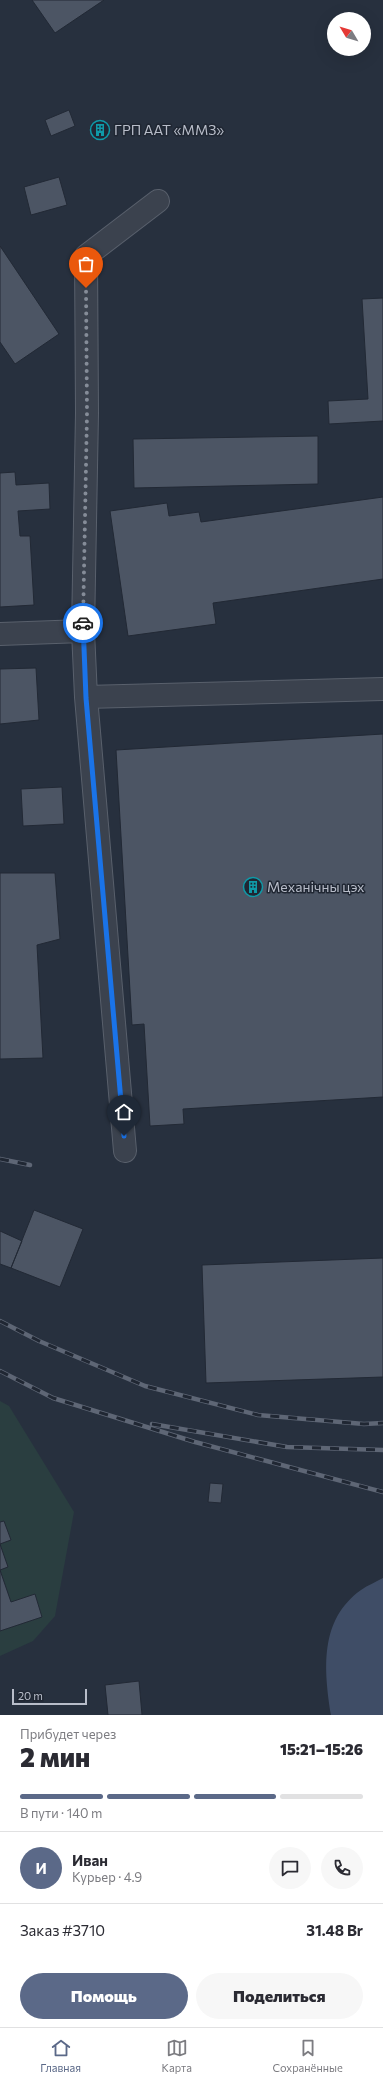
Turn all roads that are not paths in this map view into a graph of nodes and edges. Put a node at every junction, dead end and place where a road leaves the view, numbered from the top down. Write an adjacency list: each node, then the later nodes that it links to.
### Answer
1 (158, 201): 2 (lane)
2 (83, 631): 3 (lane); 5 (lane)
3 (0, 634)
4 (383, 690): 5 (lane)
5 (86, 698): 6 (lane)
6 (125, 1152)

